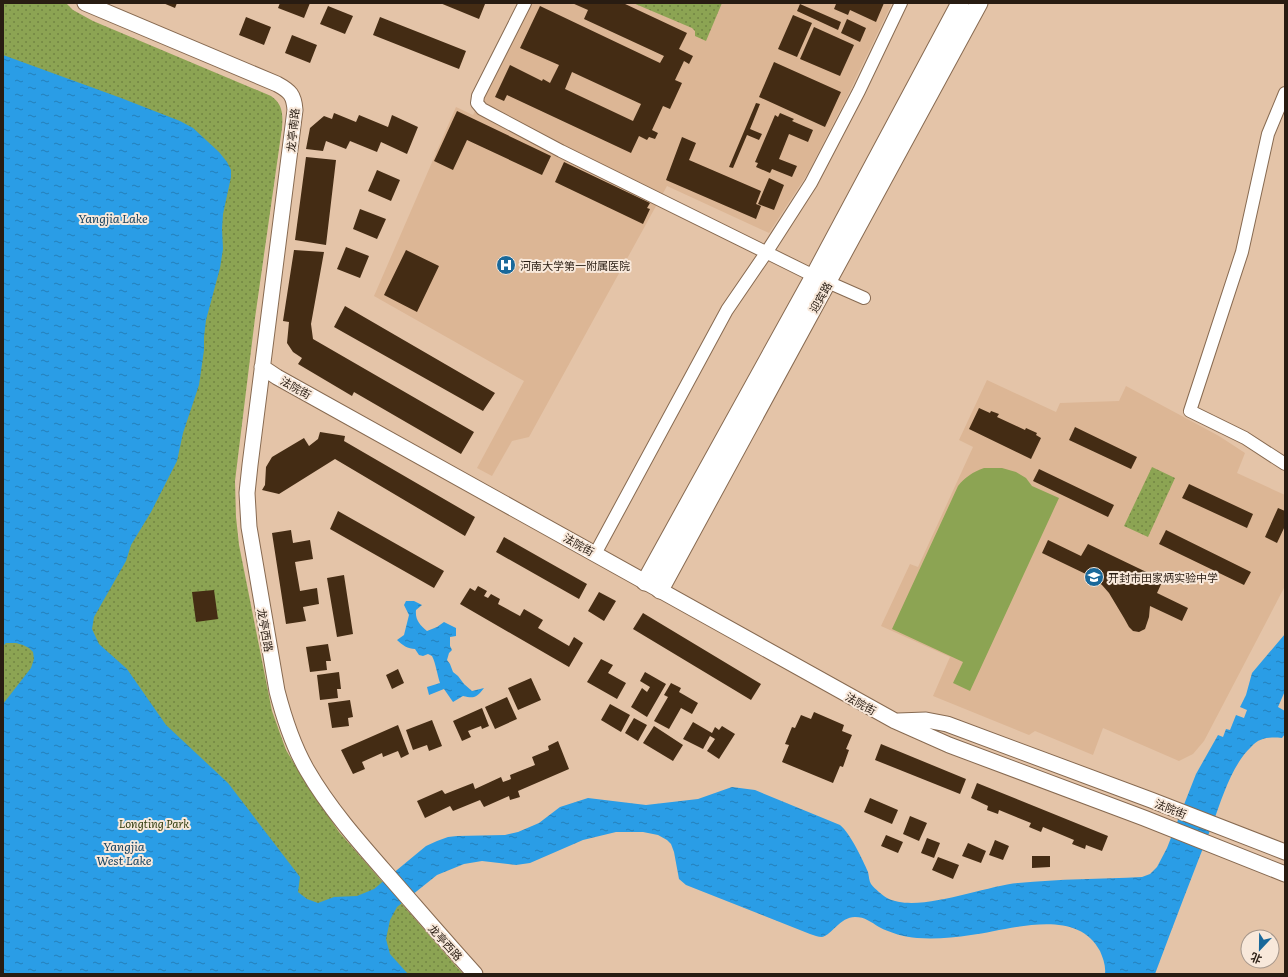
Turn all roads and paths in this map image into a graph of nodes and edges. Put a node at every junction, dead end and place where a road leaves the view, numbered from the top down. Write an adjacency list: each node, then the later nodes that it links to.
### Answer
1 (85, 3): 10 (street, 龙亭南路)
2 (524, 3): 7 (street)
3 (901, 3): 7 (street)
4 (960, 3): 8 (main road, 迎宾路)
5 (980, 3): 8 (main road, 迎宾路)
6 (1285, 94): 11 (street)
7 (766, 253): 8 (street); 12 (street)
8 (821, 280): 9 (street); 13 (main road, 迎宾路); 14 (main road, 迎宾路)
9 (864, 298)
10 (262, 367): 12 (street, 法院街); 18 (street, 龙亭西路)
11 (1285, 464)
12 (595, 554): 13 (street, 法院街)
13 (645, 582): 14 (street, 法院街)
14 (660, 590): 15 (street, 法院街)
15 (895, 721): 16 (street, 法院街); 17 (street, 法院街)
16 (1285, 852)
17 (1285, 874)
18 (475, 974)

